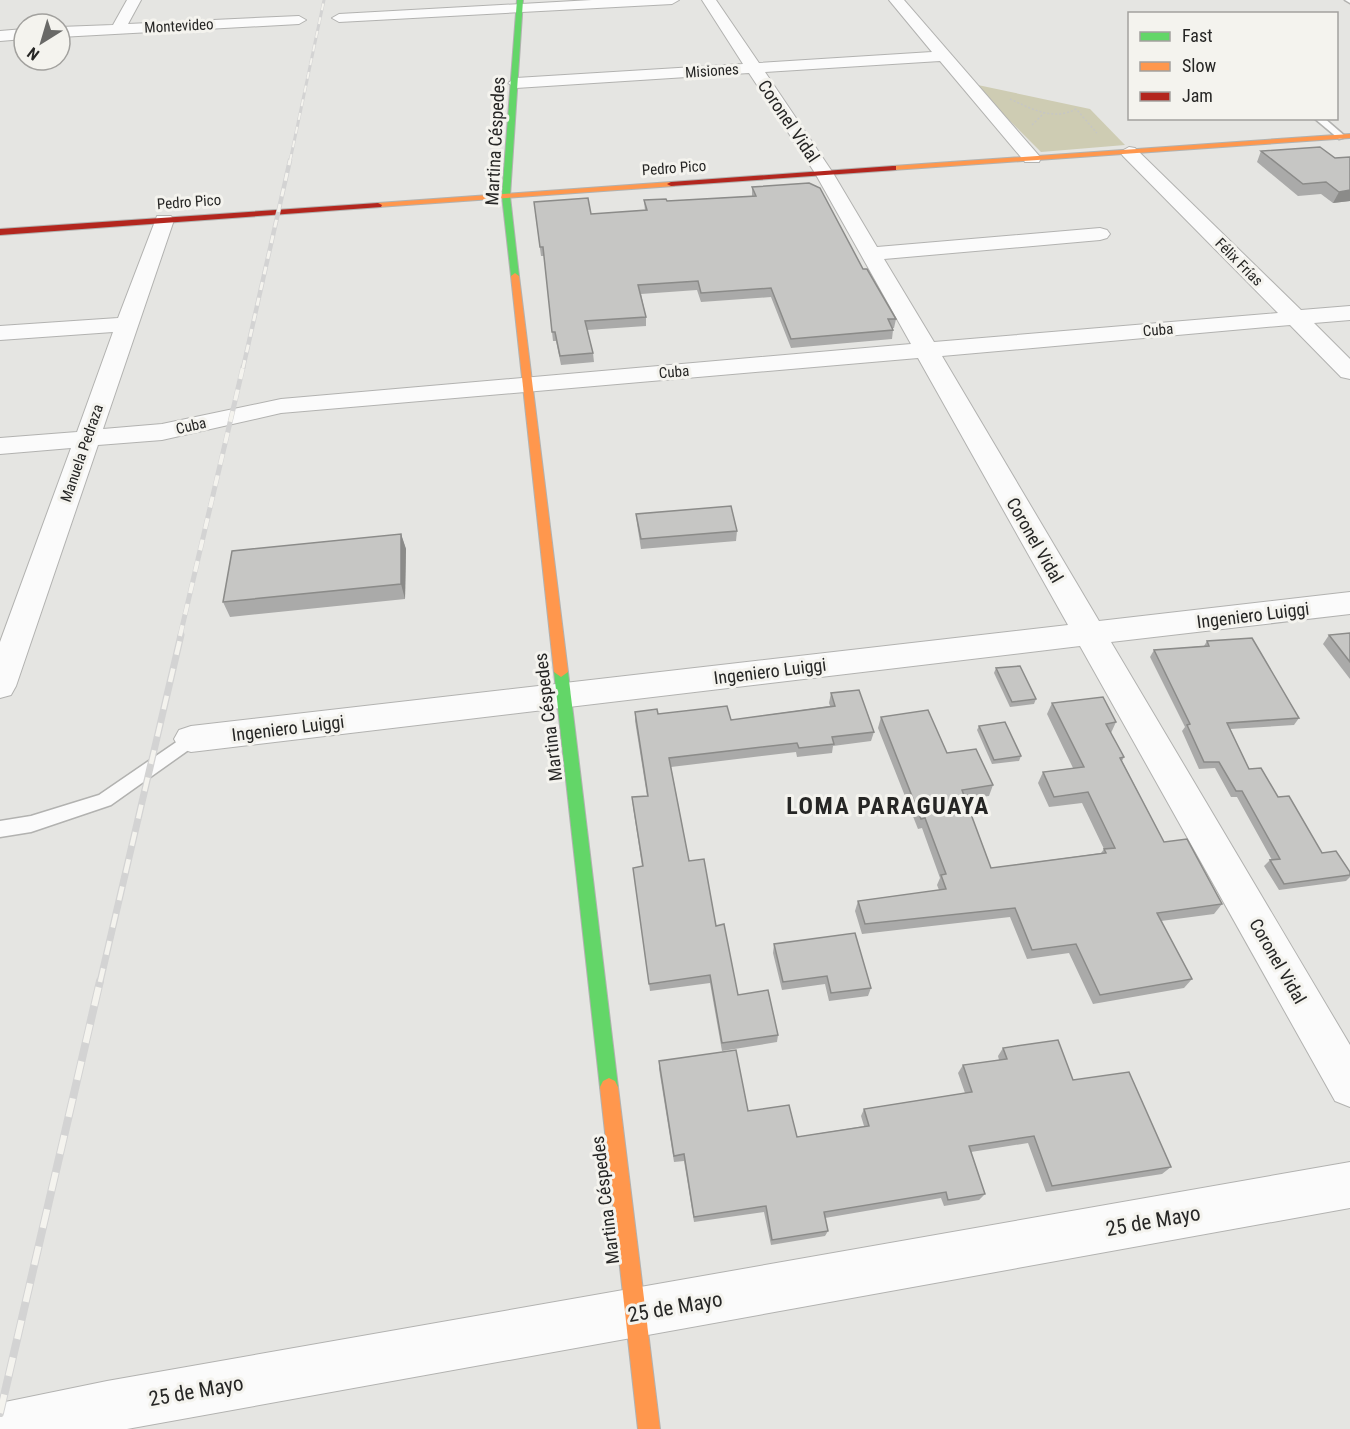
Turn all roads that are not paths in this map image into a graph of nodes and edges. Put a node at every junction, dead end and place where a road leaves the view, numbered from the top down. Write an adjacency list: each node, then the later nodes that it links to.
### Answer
1 (134, 0): 8 (street)
2 (672, 0): 5 (street)
3 (709, 0): 11 (street, Coronel Vidal)
4 (896, 0): 10 (street)
5 (520, 4): 6 (street); 12 (street, Martina Céspedes)
6 (339, 18)
7 (299, 20): 8 (street, Montevideo)
8 (118, 29): 9 (street, Montevideo)
9 (72, 31)
10 (944, 56): 11 (street, Misiones); 16 (street)
11 (754, 68): 12 (street, Misiones); 17 (street, Coronel Vidal)
12 (516, 83): 18 (street, Martina Céspedes)
13 (1321, 120): 14 (lane)
14 (1346, 136): 15 (street, Pedro Pico)
15 (1129, 152): 16 (street, Pedro Pico); 24 (street, Félix Frías)
16 (1032, 158): 17 (street, Pedro Pico)
17 (824, 173): 18 (street, Pedro Pico); 22 (street, Coronel Vidal)
18 (506, 196): 19 (street, Pedro Pico); 29 (street, Martina Céspedes)
19 (164, 220): 20 (street, Pedro Pico); 25 (street, Manuela Pedraza)
20 (0, 232)
21 (1100, 234): 22 (street)
22 (870, 254): 27 (street, Coronel Vidal)
23 (1350, 313): 24 (street, Cuba)
24 (1296, 318): 27 (street, Cuba); 28 (street, Félix Frías)
25 (128, 324): 26 (street); 30 (street, Manuela Pedraza)
26 (0, 333)
27 (926, 350): 29 (street, Cuba); 34 (street, Coronel Vidal)
28 (1350, 372)
29 (528, 385): 30 (street, Cuba); 36 (street, Martina Céspedes)
30 (87, 438): 31 (street, Cuba); 33 (street, Manuela Pedraza)
31 (0, 446)
32 (1350, 603): 34 (street, Ingeniero Luiggi)
33 (13, 616): 35 (street, Manuela Pedraza)
34 (1089, 634): 36 (street, Ingeniero Luiggi); 39 (street, Coronel Vidal)
35 (0, 686)
36 (564, 695): 37 (street, Ingeniero Luiggi); 41 (street, Martina Céspedes)
37 (191, 739): 38 (lane)
38 (0, 829)
39 (1350, 1086)
40 (1350, 1185): 41 (street, 25 de Mayo)
41 (636, 1314): 42 (street, 25 de Mayo); 43 (street, Martina Céspedes)
42 (0, 1429)
43 (649, 1429)

